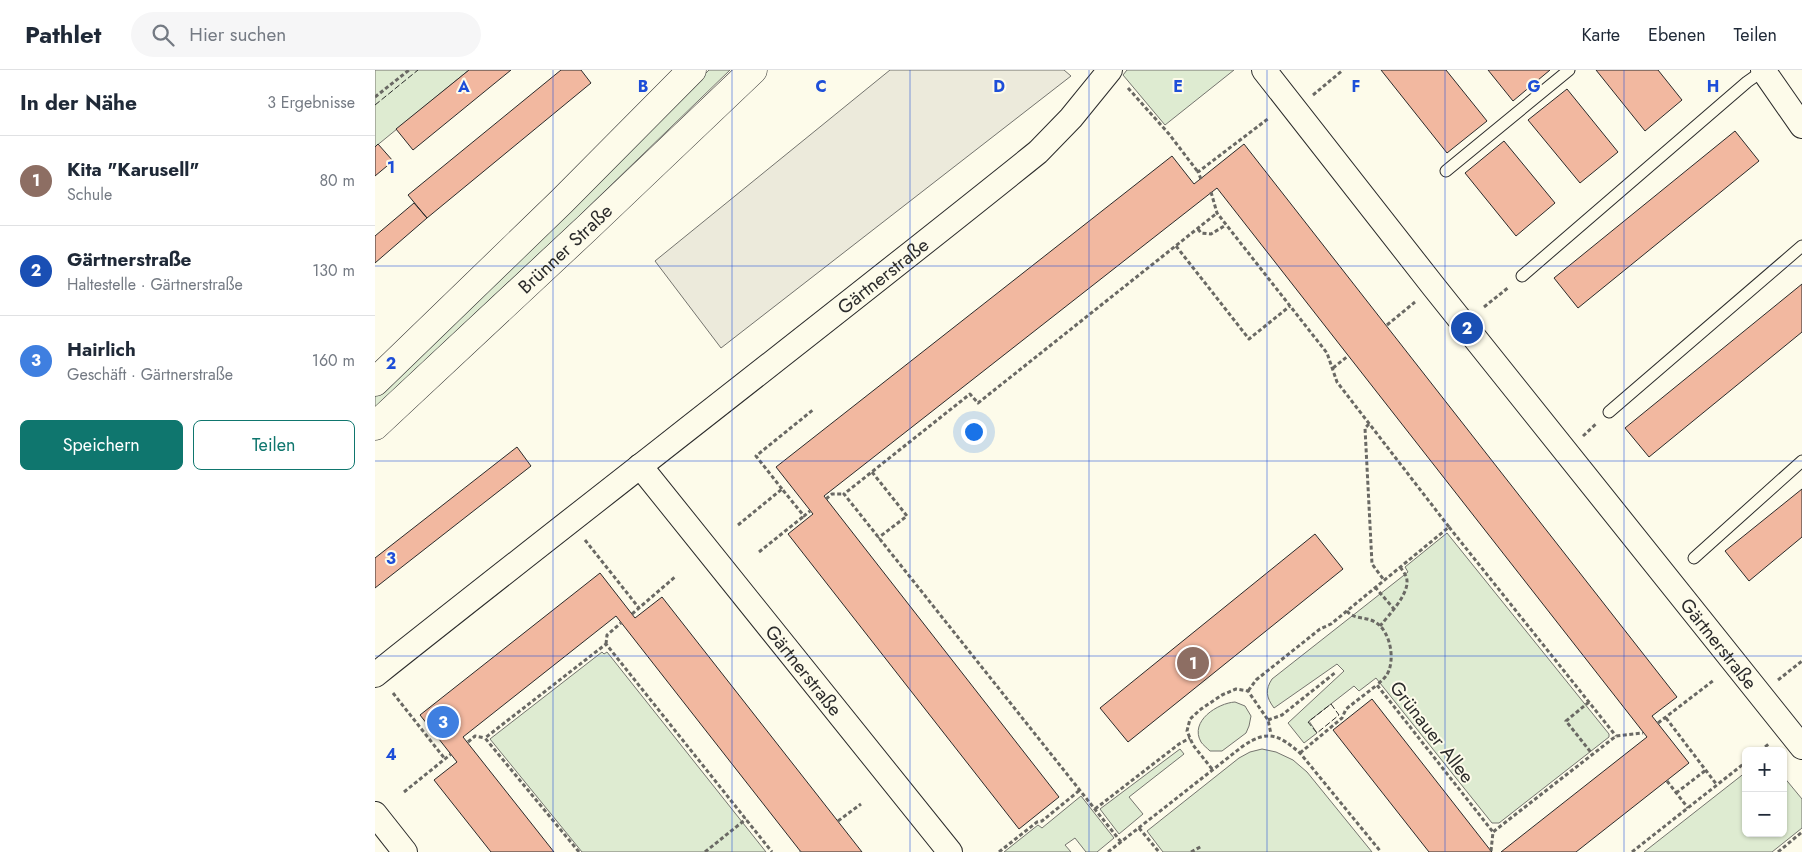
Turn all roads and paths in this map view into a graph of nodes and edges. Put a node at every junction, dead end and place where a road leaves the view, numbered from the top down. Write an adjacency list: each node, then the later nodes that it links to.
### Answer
1 (409, 70): 9 (path)
2 (691, 70): 29 (main road, Brünner Straße)
3 (753, 70): 33 (main road, Brünner Straße)
4 (1264, 70): 10 (street, Gärtnerstraße)
5 (1343, 70): 10 (path)
6 (1569, 70): 13 (lane)
7 (1763, 70): 12 (street); 22 (lane)
8 (1118, 78): 14 (path); 36 (street, Gärtnerstraße)
9 (375, 97)
10 (1296, 109): 34 (street, Gärtnerstraße)
11 (1269, 118): 14 (path)
12 (1802, 126)
13 (1446, 171)
14 (1198, 172): 15 (path)
15 (1201, 179)
16 (1211, 192): 17 (path)
17 (1217, 214): 18 (path); 19 (path)
18 (1226, 225): 19 (path); 24 (path)
19 (1198, 229): 20 (path)
20 (1176, 246): 24 (path); 37 (path)
21 (1802, 246): 31 (lane)
22 (1522, 276): 25 (path)
23 (1411, 305): 26 (path)
24 (1290, 306): 28 (path)
25 (1484, 307)
26 (1387, 325)
27 (1348, 356): 28 (path)
28 (1333, 368): 32 (path)
29 (375, 382)
30 (814, 409): 38 (path)
31 (1609, 412): 34 (path)
32 (1369, 424): 44 (path); 51 (path)
33 (375, 426)
34 (1566, 451): 77 (street, Gärtnerstraße)
35 (1802, 461): 48 (lane)
36 (640, 466): 63 (street, Gärtnerstraße); 106 (street, Gärtnerstraße)
37 (872, 472): 39 (path); 46 (path)
38 (782, 489): 42 (path); 43 (path)
39 (844, 494): 40 (path); 46 (path)
40 (826, 500)
41 (810, 511): 42 (path)
42 (804, 516): 47 (path)
43 (738, 525)
44 (1449, 527): 49 (path); 67 (path)
45 (582, 537): 53 (path)
46 (879, 538): 87 (path)
47 (759, 552)
48 (1694, 558)
49 (1400, 567): 51 (path); 54 (path)
50 (676, 576): 53 (path)
51 (1384, 580): 52 (path)
52 (1375, 587): 54 (path); 55 (path)
53 (639, 608): 56 (path)
54 (1394, 609): 58 (path)
55 (1347, 611): 58 (path); 66 (path)
56 (632, 614)
57 (621, 623): 59 (path)
58 (1380, 626): 65 (path)
59 (606, 644): 74 (path); 94 (path)
60 (1802, 661): 64 (path)
61 (1336, 672): 69 (path)
62 (1714, 680): 68 (path)
63 (382, 682): 81 (path)
64 (1776, 682)
65 (1377, 685): 78 (path, Grünauer Allee); 97 (path, Grünauer Allee)
66 (1248, 691): 69 (path); 75 (path)
67 (1589, 702): 73 (path); 80 (path)
68 (1666, 718): 70 (path); 84 (path)
69 (1268, 720): 72 (path)
70 (1658, 723)
71 (1643, 733): 73 (path)
72 (1271, 734): 78 (path); 83 (path)
73 (1616, 736): 80 (path)
74 (485, 738): 76 (path); 103 (path)
75 (1190, 738): 83 (path); 91 (path)
76 (468, 742)
77 (1802, 747)
78 (1300, 753): 111 (path)
79 (451, 754): 81 (path)
80 (1593, 755): 97 (path)
81 (445, 760): 88 (path)
82 (1742, 765): 86 (path)
83 (1212, 769): 96 (path)
84 (1706, 770): 86 (path); 89 (path)
85 (1667, 781): 89 (path)
86 (1717, 785): 92 (path)
87 (1080, 790): 91 (path); 107 (path)
88 (404, 792)
89 (1676, 793): 92 (path)
90 (861, 804): 95 (path)
91 (1095, 808): 99 (path)
92 (1687, 808): 112 (path)
93 (375, 814): 102 (street)
94 (746, 819): 104 (path); 105 (path)
95 (838, 821)
96 (1139, 828): 99 (path); 109 (path)
97 (1493, 832): 101 (path)
98 (1802, 832): 113 (path)
99 (1121, 842): 108 (path)
100 (1202, 846): 110 (path)
101 (1491, 851)
102 (405, 852)
103 (579, 852)
104 (705, 852)
105 (772, 852)
106 (950, 852)
107 (999, 852)
108 (1108, 852)
109 (1159, 852)
110 (1191, 852)
111 (1381, 852)
112 (1632, 852)
113 (1778, 852)

